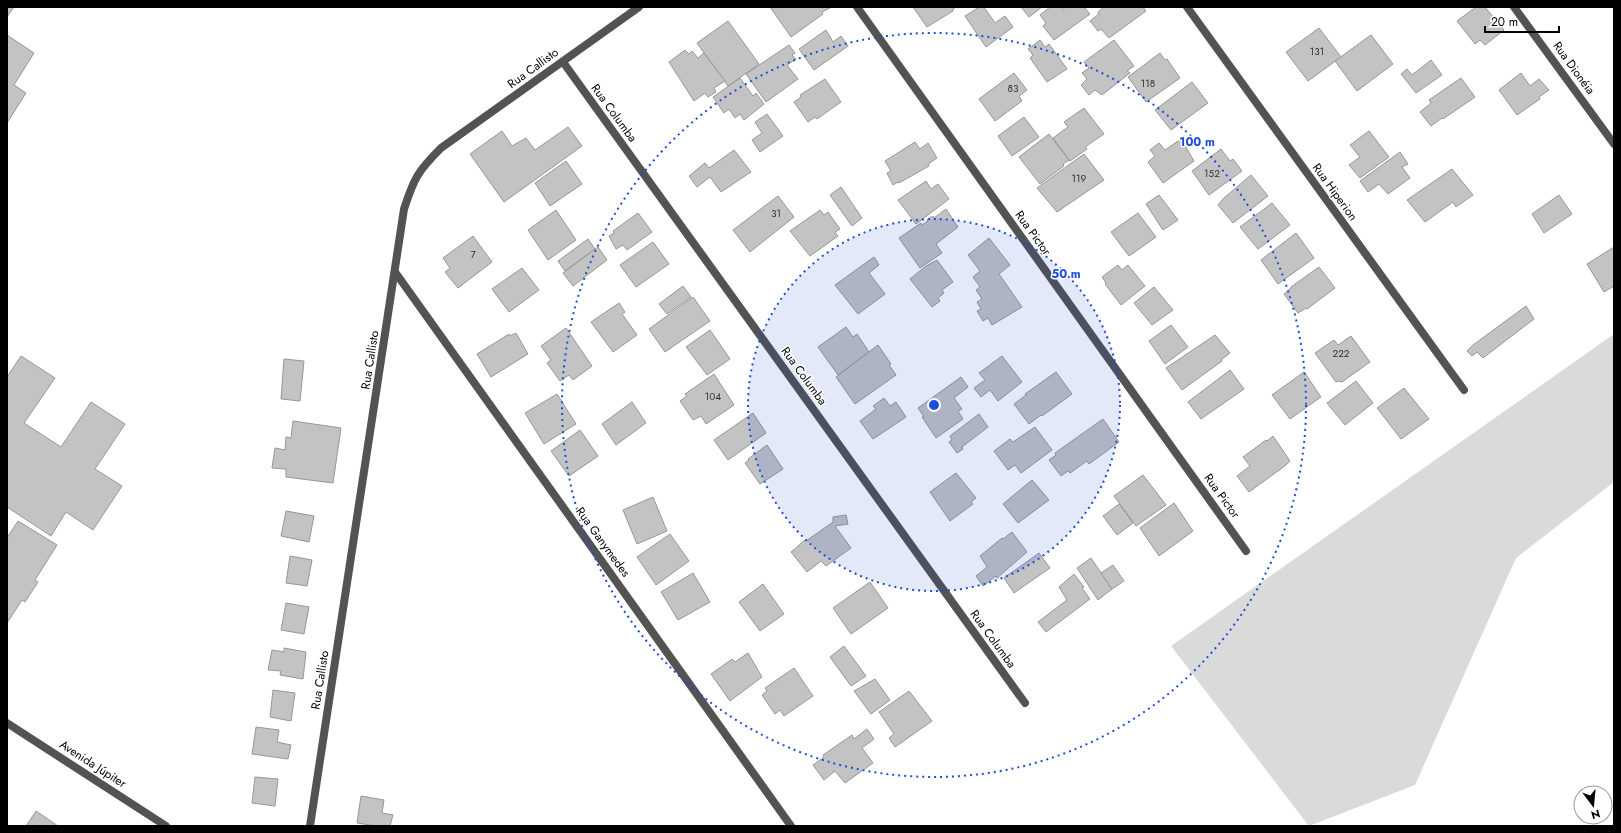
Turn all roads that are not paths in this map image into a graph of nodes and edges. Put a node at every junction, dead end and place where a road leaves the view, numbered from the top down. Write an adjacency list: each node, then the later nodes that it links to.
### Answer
1 (639, 7): 5 (street, Rua Callisto)
2 (857, 7): 9 (street, Rua Pictor)
3 (1187, 7): 8 (street, Rua Hiperion)
4 (1514, 7): 6 (street, Rua Dionéia)
5 (563, 62): 7 (street, Rua Callisto); 10 (street, Rua Columba)
6 (1614, 144)
7 (395, 272): 13 (street, Rua Callisto); 14 (street, Rua Ganymedes)
8 (1464, 390)
9 (1246, 551)
10 (1025, 704)
11 (7, 723): 12 (street, Avenida Júpiter)
12 (166, 826)
13 (310, 826)
14 (791, 826)

